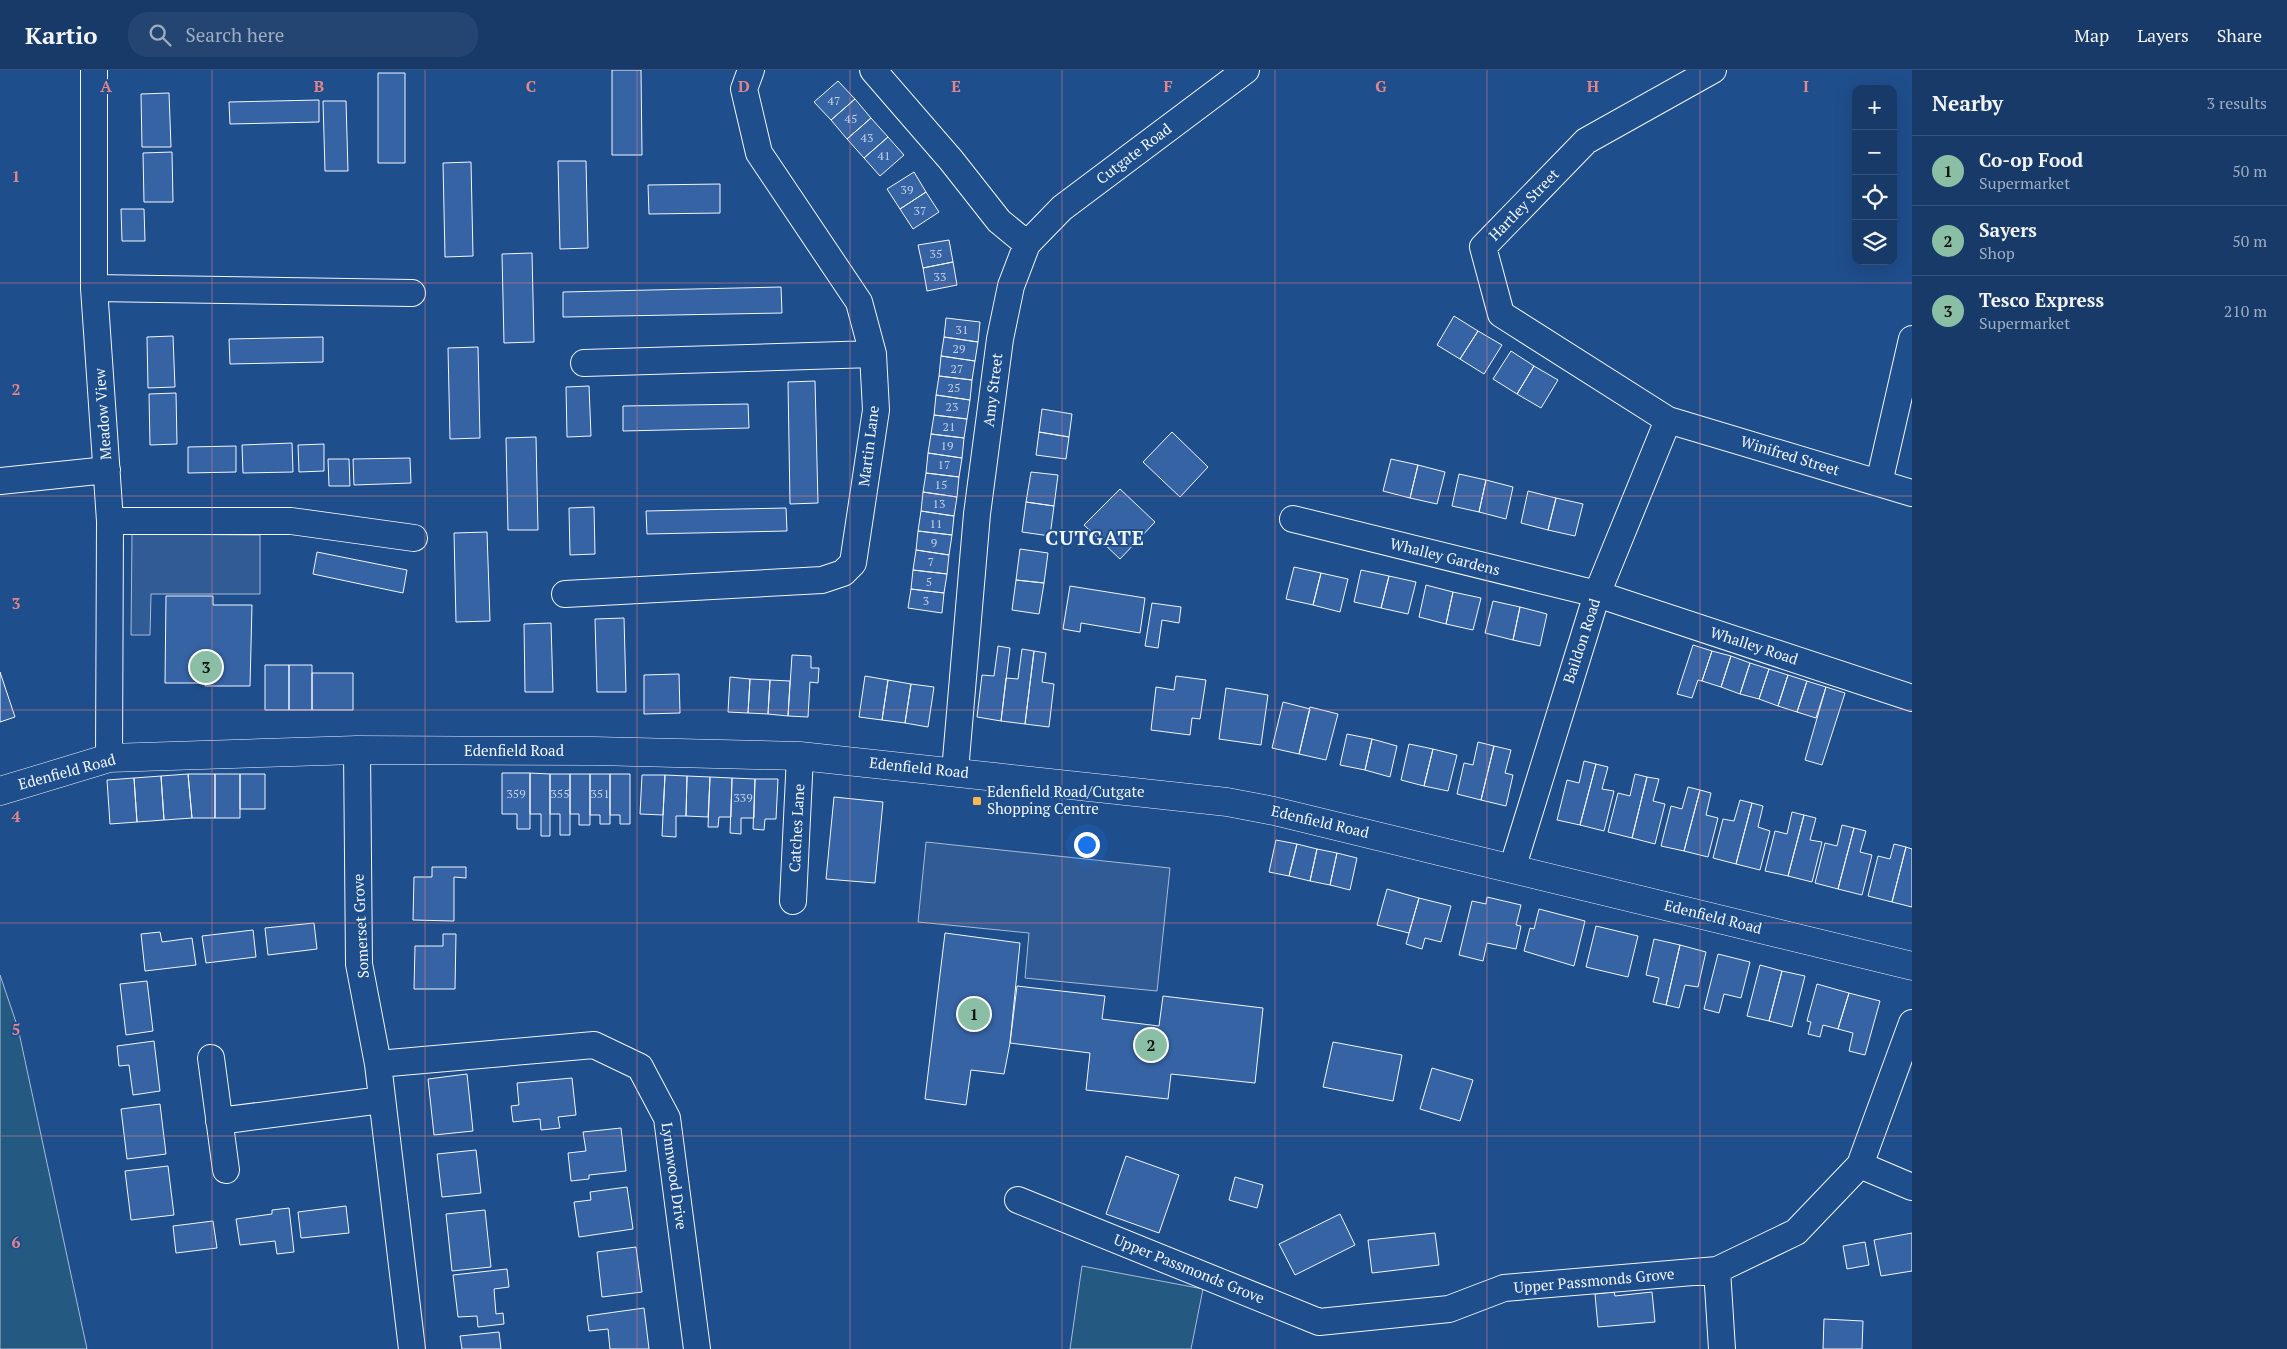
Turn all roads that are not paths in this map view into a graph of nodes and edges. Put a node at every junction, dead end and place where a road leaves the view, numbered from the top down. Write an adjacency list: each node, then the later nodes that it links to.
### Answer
1 (94, 70): 7 (street, Meadow View)
2 (751, 70): 10 (street, Martin Lane)
3 (873, 70): 6 (street)
4 (1246, 70): 6 (street, Cutgate Road)
5 (1713, 70): 12 (street, Hartley Street)
6 (1028, 244): 26 (street, Amy Street)
7 (94, 288): 8 (street); 13 (street, Meadow View)
8 (412, 294)
9 (1912, 339): 15 (street)
10 (873, 354): 11 (street); 20 (street, Martin Lane)
11 (584, 363)
12 (1668, 420): 15 (street, Winifred Street); 21 (street, Baildon Road)
13 (107, 470): 14 (street); 18 (street, Meadow View)
14 (0, 481)
15 (1879, 483): 16 (street, Winifred Street)
16 (1912, 492)
17 (1293, 519): 21 (street, Whalley Gardens)
18 (110, 522): 19 (street); 25 (street, Meadow View)
19 (414, 538)
20 (565, 594)
21 (1597, 594): 22 (street, Whalley Road); 28 (street, Baildon Road)
22 (1912, 698)
23 (357, 750): 24 (main road, Edenfield Road); 25 (main road, Edenfield Road); 33 (street, Somerset Grove)
24 (800, 756): 26 (main road, Edenfield Road); 29 (street, Catches Lane)
25 (108, 758): 27 (main road, Edenfield Road)
26 (955, 771): 28 (main road, Edenfield Road)
27 (0, 791)
28 (1512, 869): 30 (main road, Edenfield Road)
29 (793, 901)
30 (1912, 966)
31 (1912, 1023): 36 (street, Upper Passmonds Grove)
32 (211, 1058): 35 (street)
33 (378, 1064): 34 (street, Somerset Grove); 42 (street, Lynnwood Drive)
34 (382, 1100): 35 (street); 41 (street, Somerset Grove)
35 (219, 1121): 37 (street)
36 (1860, 1165): 38 (street); 40 (street, Upper Passmonds Grove)
37 (226, 1170)
38 (1912, 1187)
39 (1018, 1200): 40 (street, Upper Passmonds Grove)
40 (1717, 1270): 43 (street)
41 (412, 1349)
42 (697, 1349)
43 (1722, 1349)

